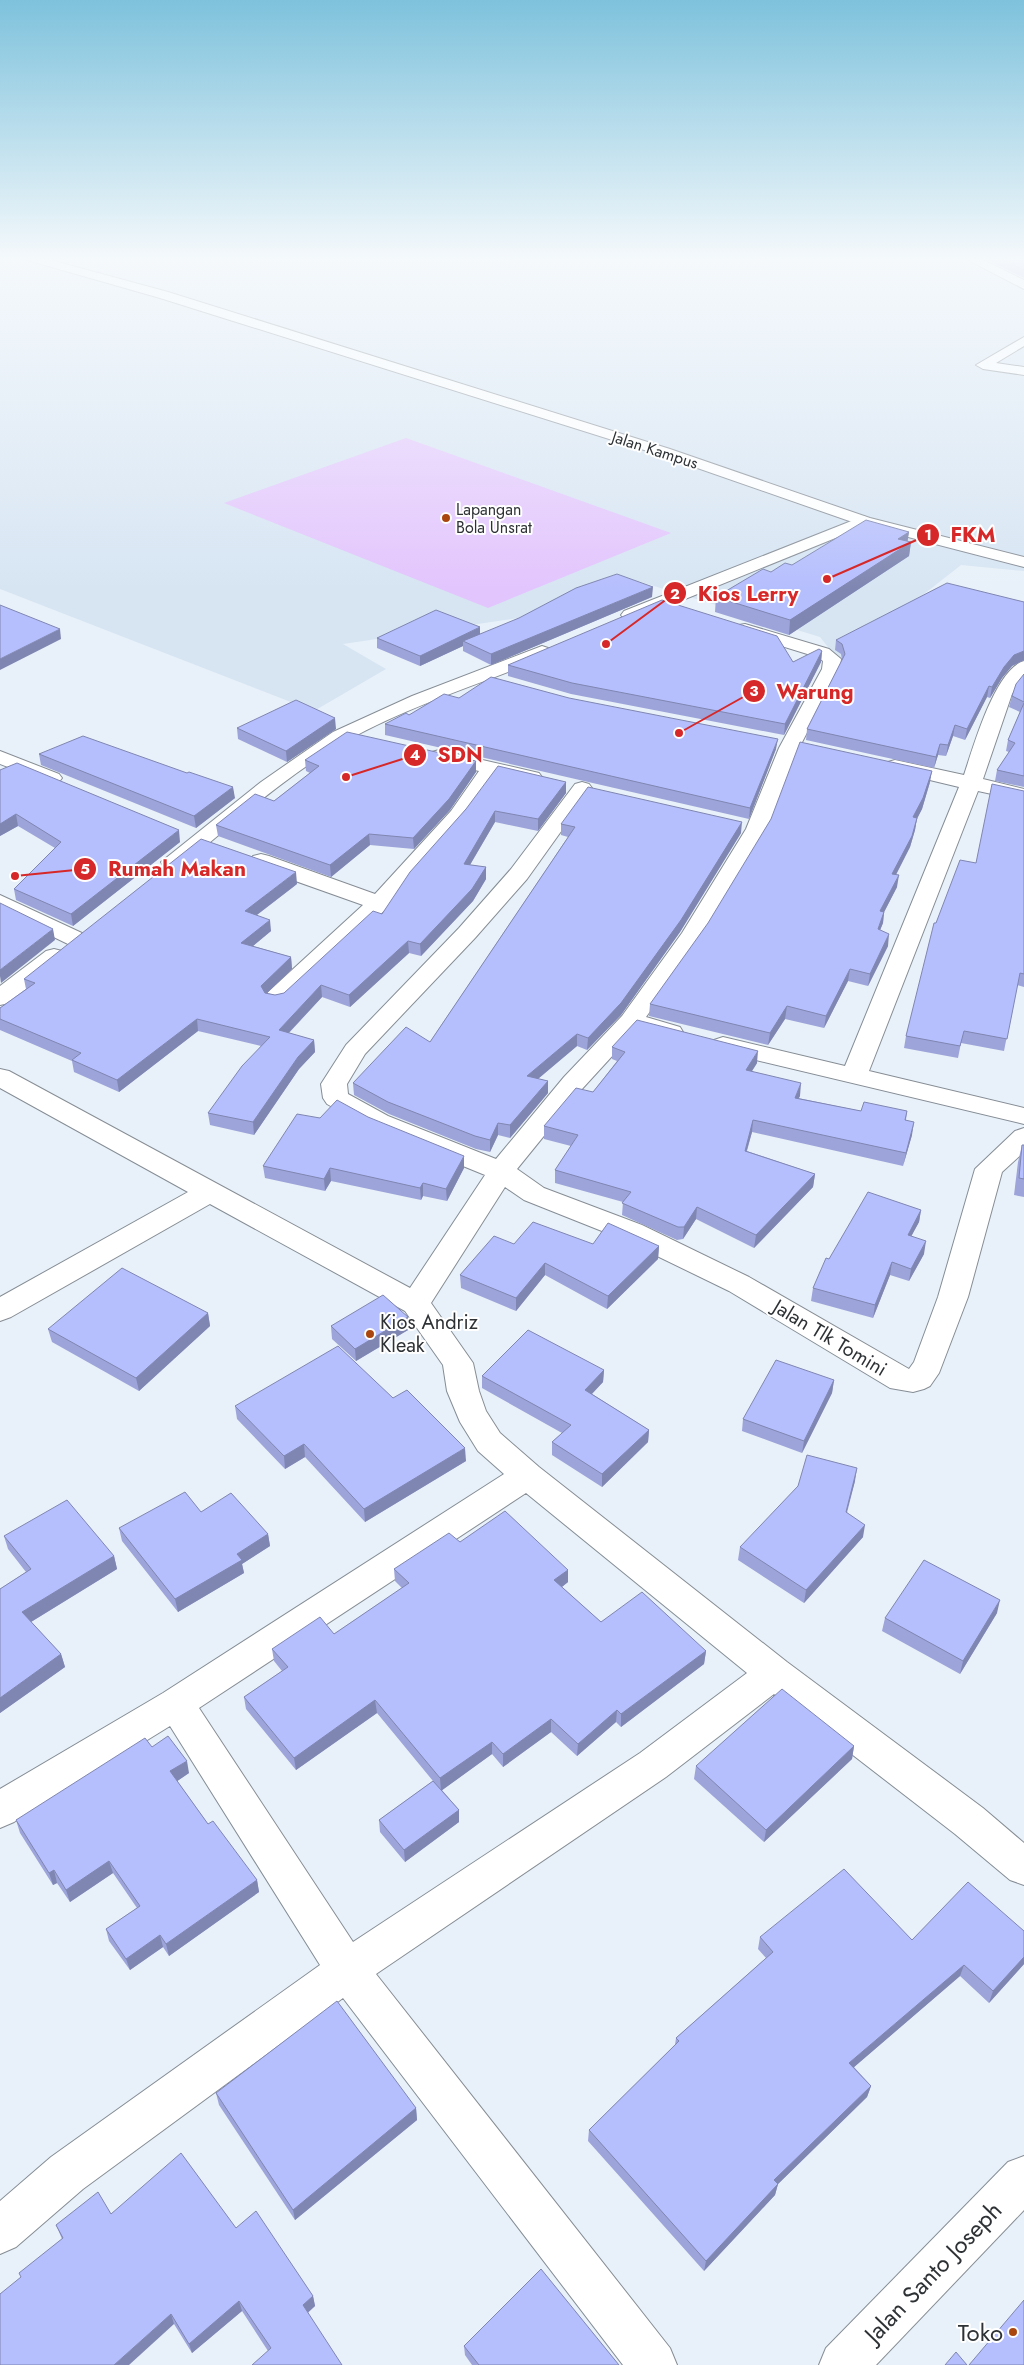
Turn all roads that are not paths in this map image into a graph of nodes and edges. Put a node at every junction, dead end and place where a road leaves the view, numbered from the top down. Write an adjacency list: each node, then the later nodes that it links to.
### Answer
1 (398, 368): 4 (street, Jalan Kampus)
2 (1006, 368): 3 (street)
3 (1024, 371)
4 (847, 515): 5 (street, Jalan Kampus); 6 (street, Jalan Kampus)
5 (864, 521): 7 (street, Jalan Kampus); 8 (street)
6 (1024, 550)
7 (1024, 562)
8 (660, 602): 9 (street); 10 (street)
9 (687, 610)
10 (616, 620)
11 (724, 622): 31 (street)
12 (564, 643): 14 (street)
13 (1024, 667): 22 (street)
14 (483, 677): 15 (street); 16 (street)
15 (512, 685)
16 (344, 734): 17 (street); 25 (street)
17 (370, 740)
18 (425, 753): 21 (street)
19 (0, 757): 23 (street)
20 (875, 762): 22 (street)
21 (492, 768): 28 (street); 36 (street)
22 (971, 783): 24 (street); 32 (street)
23 (69, 786)
24 (1024, 795)
25 (210, 843): 26 (street); 28 (street)
26 (154, 877)
27 (0, 902): 29 (street)
28 (379, 903): 30 (street)
29 (0, 998)
30 (276, 998)
31 (631, 1021): 32 (street); 36 (street)
32 (854, 1076): 34 (street)
33 (0, 1077): 37 (street)
34 (1024, 1116)
35 (1024, 1137): 36 (street, Jalan Tlk Tomini)
36 (501, 1171): 38 (street)
37 (211, 1191): 38 (street); 39 (street)
38 (415, 1304): 40 (street)
39 (0, 1310)
40 (526, 1476): 41 (street); 42 (street)
41 (774, 1673): 44 (street); 45 (street)
42 (176, 1704): 43 (street); 45 (street)
43 (0, 1810)
44 (1024, 1866)
45 (347, 1970): 47 (street); 48 (street)
46 (1024, 2178): 49 (street, Jalan Santo Joseph)
47 (0, 2232)
48 (653, 2365)
49 (843, 2365)

